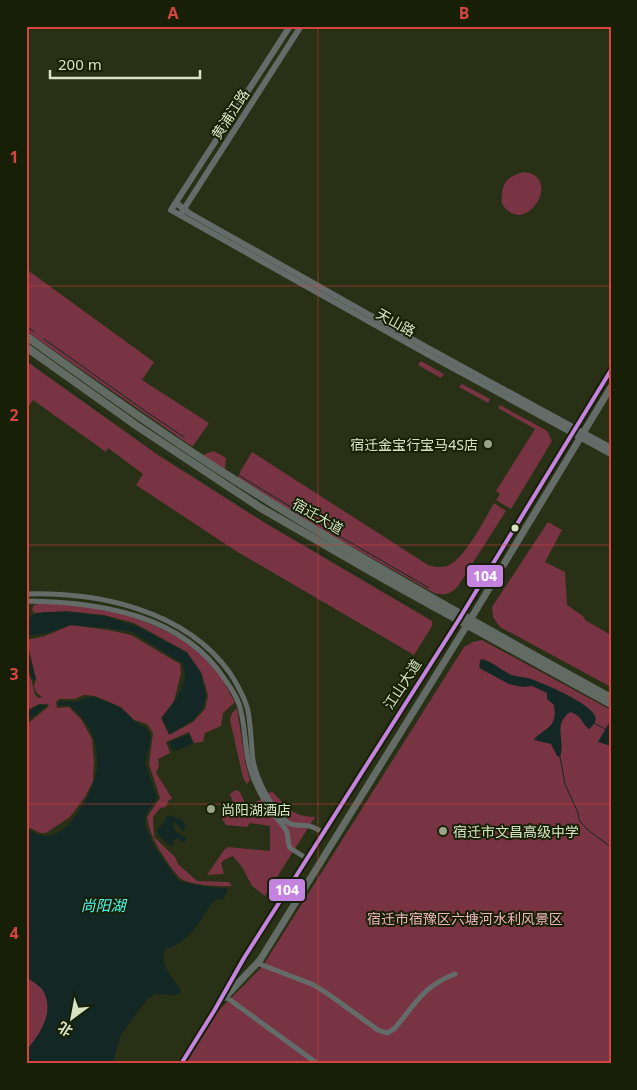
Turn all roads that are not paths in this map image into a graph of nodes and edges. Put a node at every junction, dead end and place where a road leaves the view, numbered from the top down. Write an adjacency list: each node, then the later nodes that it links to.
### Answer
1 (290, 26): 3 (street, 黄浦江路)
2 (302, 26): 4 (street, 黄浦江路)
3 (174, 207): 4 (street, 天山路)
4 (182, 213): 9 (street, 天山路)
5 (26, 336): 15 (main road, 宿迁大道)
6 (26, 348): 15 (main road, 宿迁大道)
7 (611, 370): 9 (main road, 江山大道)
8 (611, 387): 10 (main road, 江山大道)
9 (572, 431): 10 (street, 天山路); 15 (main road, 江山大道)
10 (580, 436): 11 (street, 天山路); 12 (street, 天山路); 16 (main road, 江山大道)
11 (611, 448)
12 (611, 454)
13 (26, 594): 19 (street)
14 (26, 601): 20 (street)
15 (460, 617): 16 (main road, 宿迁大道); 19 (main road, 江山大道)
16 (468, 622): 17 (main road, 宿迁大道); 18 (main road, 宿迁大道); 21 (main road, 江山大道)
17 (611, 698)
18 (611, 704)
19 (323, 832): 20 (main road, 江山大道)
20 (306, 858): 24 (main road, 江山大道)
21 (257, 963): 22 (street); 23 (main road, 江山大道)
22 (455, 974)
23 (226, 997): 24 (main road, 江山大道); 26 (street)
24 (214, 1011): 25 (main road, 江山大道)
25 (181, 1064)
26 (318, 1064)

